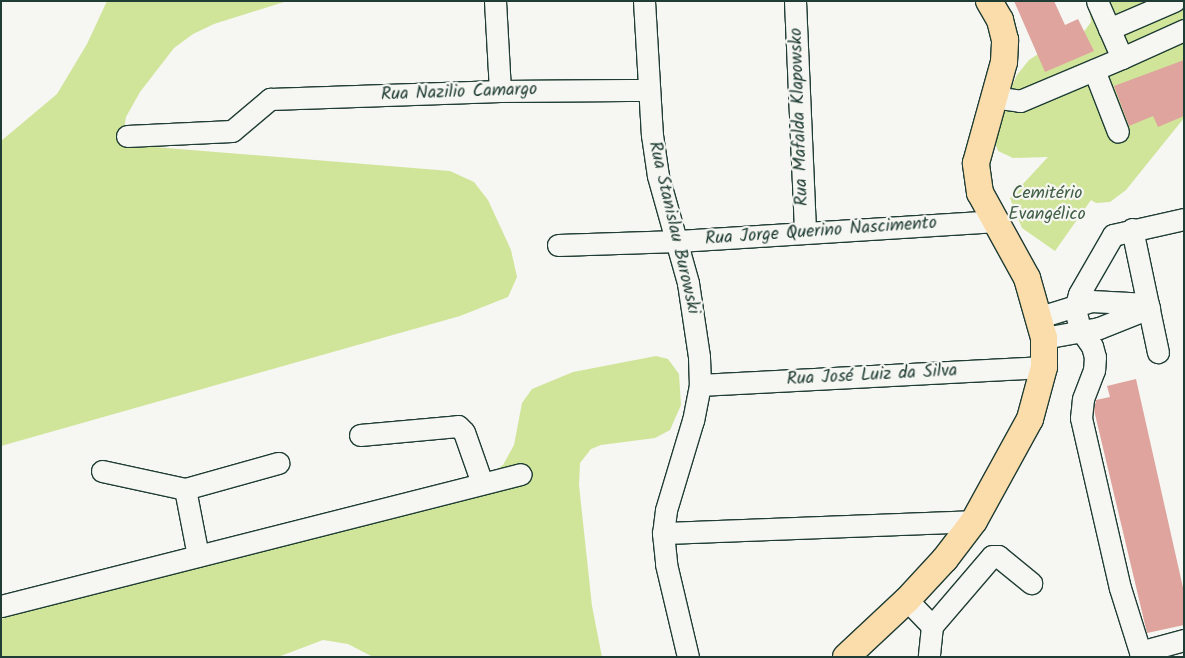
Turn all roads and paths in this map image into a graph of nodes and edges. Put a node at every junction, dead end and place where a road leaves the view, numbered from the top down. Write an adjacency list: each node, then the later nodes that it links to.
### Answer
1 (495, 1): 12 (street)
2 (644, 1): 11 (street, Rua Stanislau Burowski)
3 (795, 1): 19 (street, Rua Mafalda Klapowsko)
4 (989, 1): 13 (main road)
5 (1097, 1): 7 (street)
6 (1174, 1): 7 (street)
7 (1109, 29): 9 (street)
8 (1184, 30): 9 (street)
9 (1122, 58): 10 (street)
10 (1094, 70): 13 (street); 14 (street)
11 (649, 90): 12 (street, Rua Nazilio Camargo); 20 (street, Rua Stanislau Burowski)
12 (500, 91): 15 (street, Rua Nazilio Camargo)
13 (993, 97): 17 (main road)
14 (1118, 132)
15 (127, 136)
16 (1184, 219): 18 (street)
17 (993, 222): 19 (street, Rua Jorge Querino Nascimento); 26 (main road)
18 (1132, 229): 23 (street); 24 (street)
19 (805, 233): 20 (street, Rua Jorge Querino Nascimento)
20 (678, 242): 21 (street, Rua Jorge Querino Nascimento); 30 (street, Rua Stanislau Burowski)
21 (558, 245)
22 (1106, 300): 23 (street); 24 (street); 25 (street)
23 (1148, 306): 25 (street); 28 (street)
24 (1075, 309): 26 (street); 27 (street)
25 (1111, 324): 27 (street)
26 (1042, 327): 27 (street); 29 (main road)
27 (1080, 329): 45 (street)
28 (1158, 352)
29 (1044, 367): 30 (street, Rua José Luiz da Silva); 37 (main road)
30 (700, 385): 38 (street, Rua Stanislau Burowski)
31 (360, 435): 35 (street)
32 (278, 463): 36 (street)
33 (102, 471): 36 (street)
34 (521, 474): 35 (street)
35 (482, 484): 39 (street)
36 (185, 489): 39 (street)
37 (974, 521): 38 (street); 41 (main road)
38 (663, 533): 46 (street, Rua Stanislau Burowski)
39 (198, 556): 42 (street)
40 (1031, 583): 43 (street)
41 (907, 600): 43 (street); 47 (main road)
42 (1, 606)
43 (932, 626): 48 (street)
44 (1184, 640): 45 (street)
45 (1141, 654)
46 (688, 657)
47 (846, 657)
48 (929, 657)

